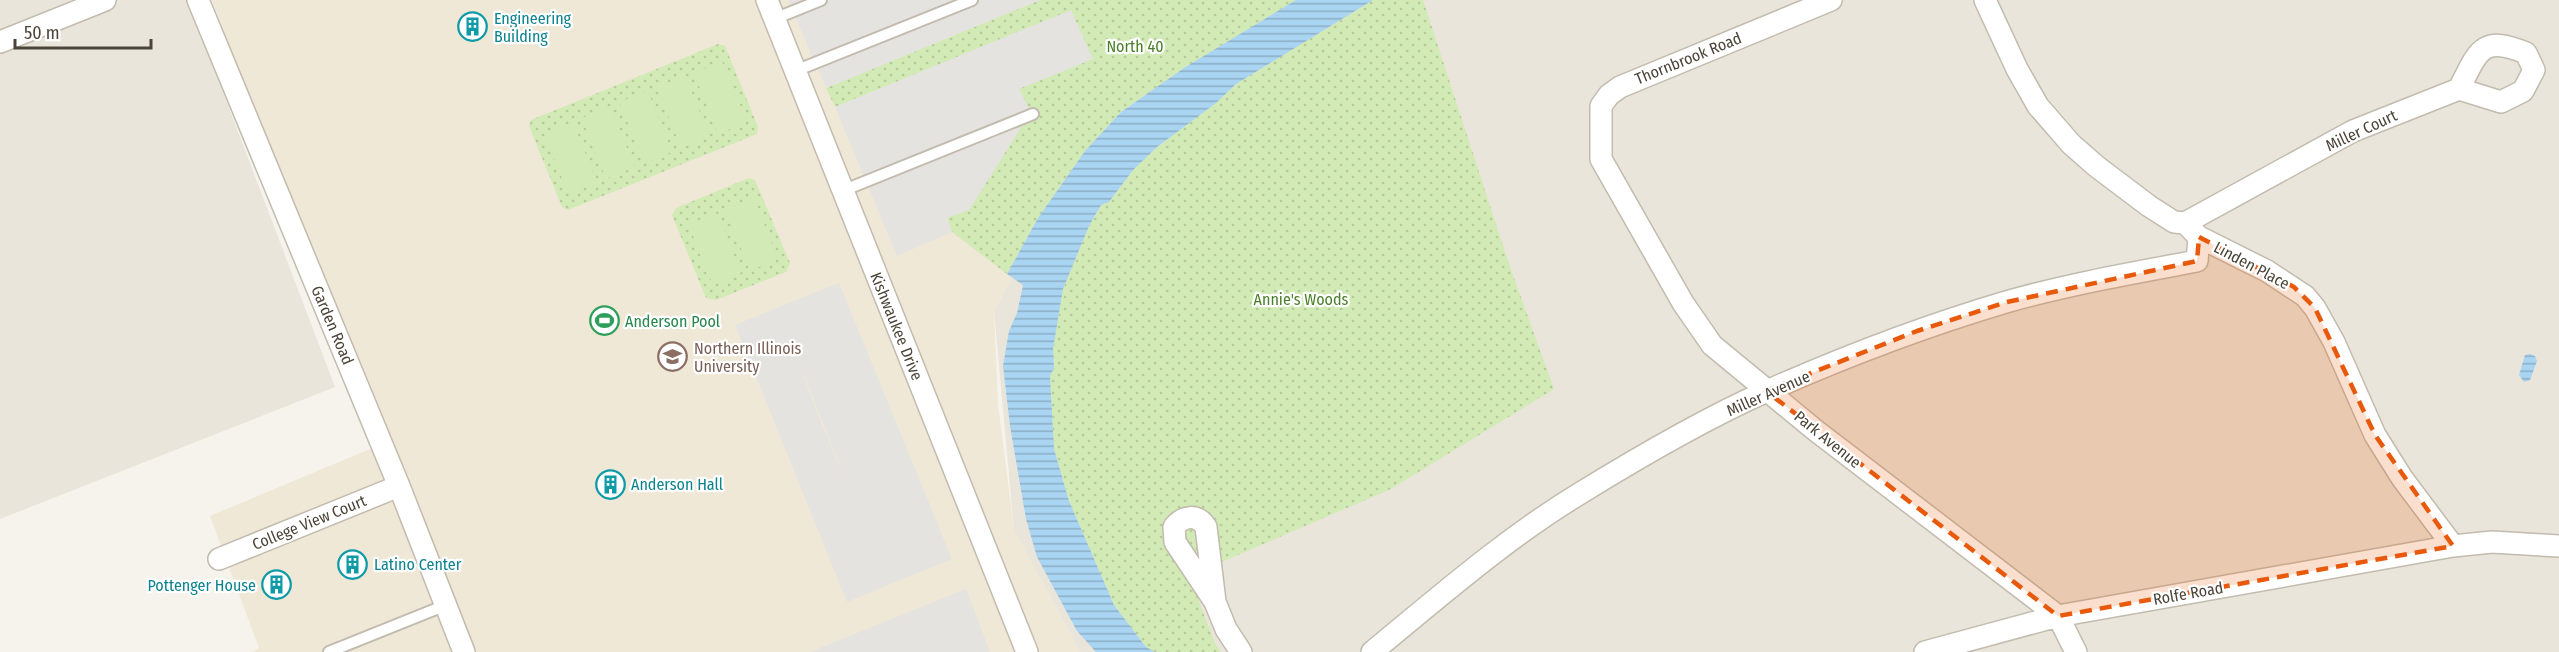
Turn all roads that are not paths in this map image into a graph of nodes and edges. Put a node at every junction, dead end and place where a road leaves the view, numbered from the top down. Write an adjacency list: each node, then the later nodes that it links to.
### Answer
1 (105, 0): 8 (street)
2 (198, 0): 16 (street, Garden Road)
3 (821, 0): 7 (lane)
4 (972, 0): 9 (lane)
5 (1831, 0): 12 (street, Thornbrook Road)
6 (1984, 0): 14 (street, Linden Place)
7 (770, 10): 9 (street, Kishwaukee Drive)
8 (0, 42)
9 (795, 71): 13 (street, Kishwaukee Drive)
10 (2459, 89): 10 (street); 14 (street, Miller Court)
11 (1033, 114): 13 (lane)
12 (1601, 159): 15 (street, Park Avenue)
13 (843, 191): 25 (street, Kishwaukee Drive)
14 (2192, 230): 15 (street, Miller Avenue); 17 (street, Linden Place)
15 (1766, 391): 22 (street, Park Avenue); 27 (street, Miller Avenue)
16 (399, 486): 19 (street, College View Court); 21 (street, Garden Road)
17 (2453, 546): 18 (street); 22 (street, Rolfe Road)
18 (2559, 546)
19 (219, 558)
20 (1215, 602): 26 (street)
21 (446, 605): 23 (lane); 24 (street, Garden Road)
22 (2058, 616): 28 (street, Rolfe Road); 29 (street, Park Avenue)
23 (329, 652)
24 (464, 652)
25 (1027, 652)
26 (1241, 652)
27 (1372, 652)
28 (1925, 652)
29 (2076, 652)

